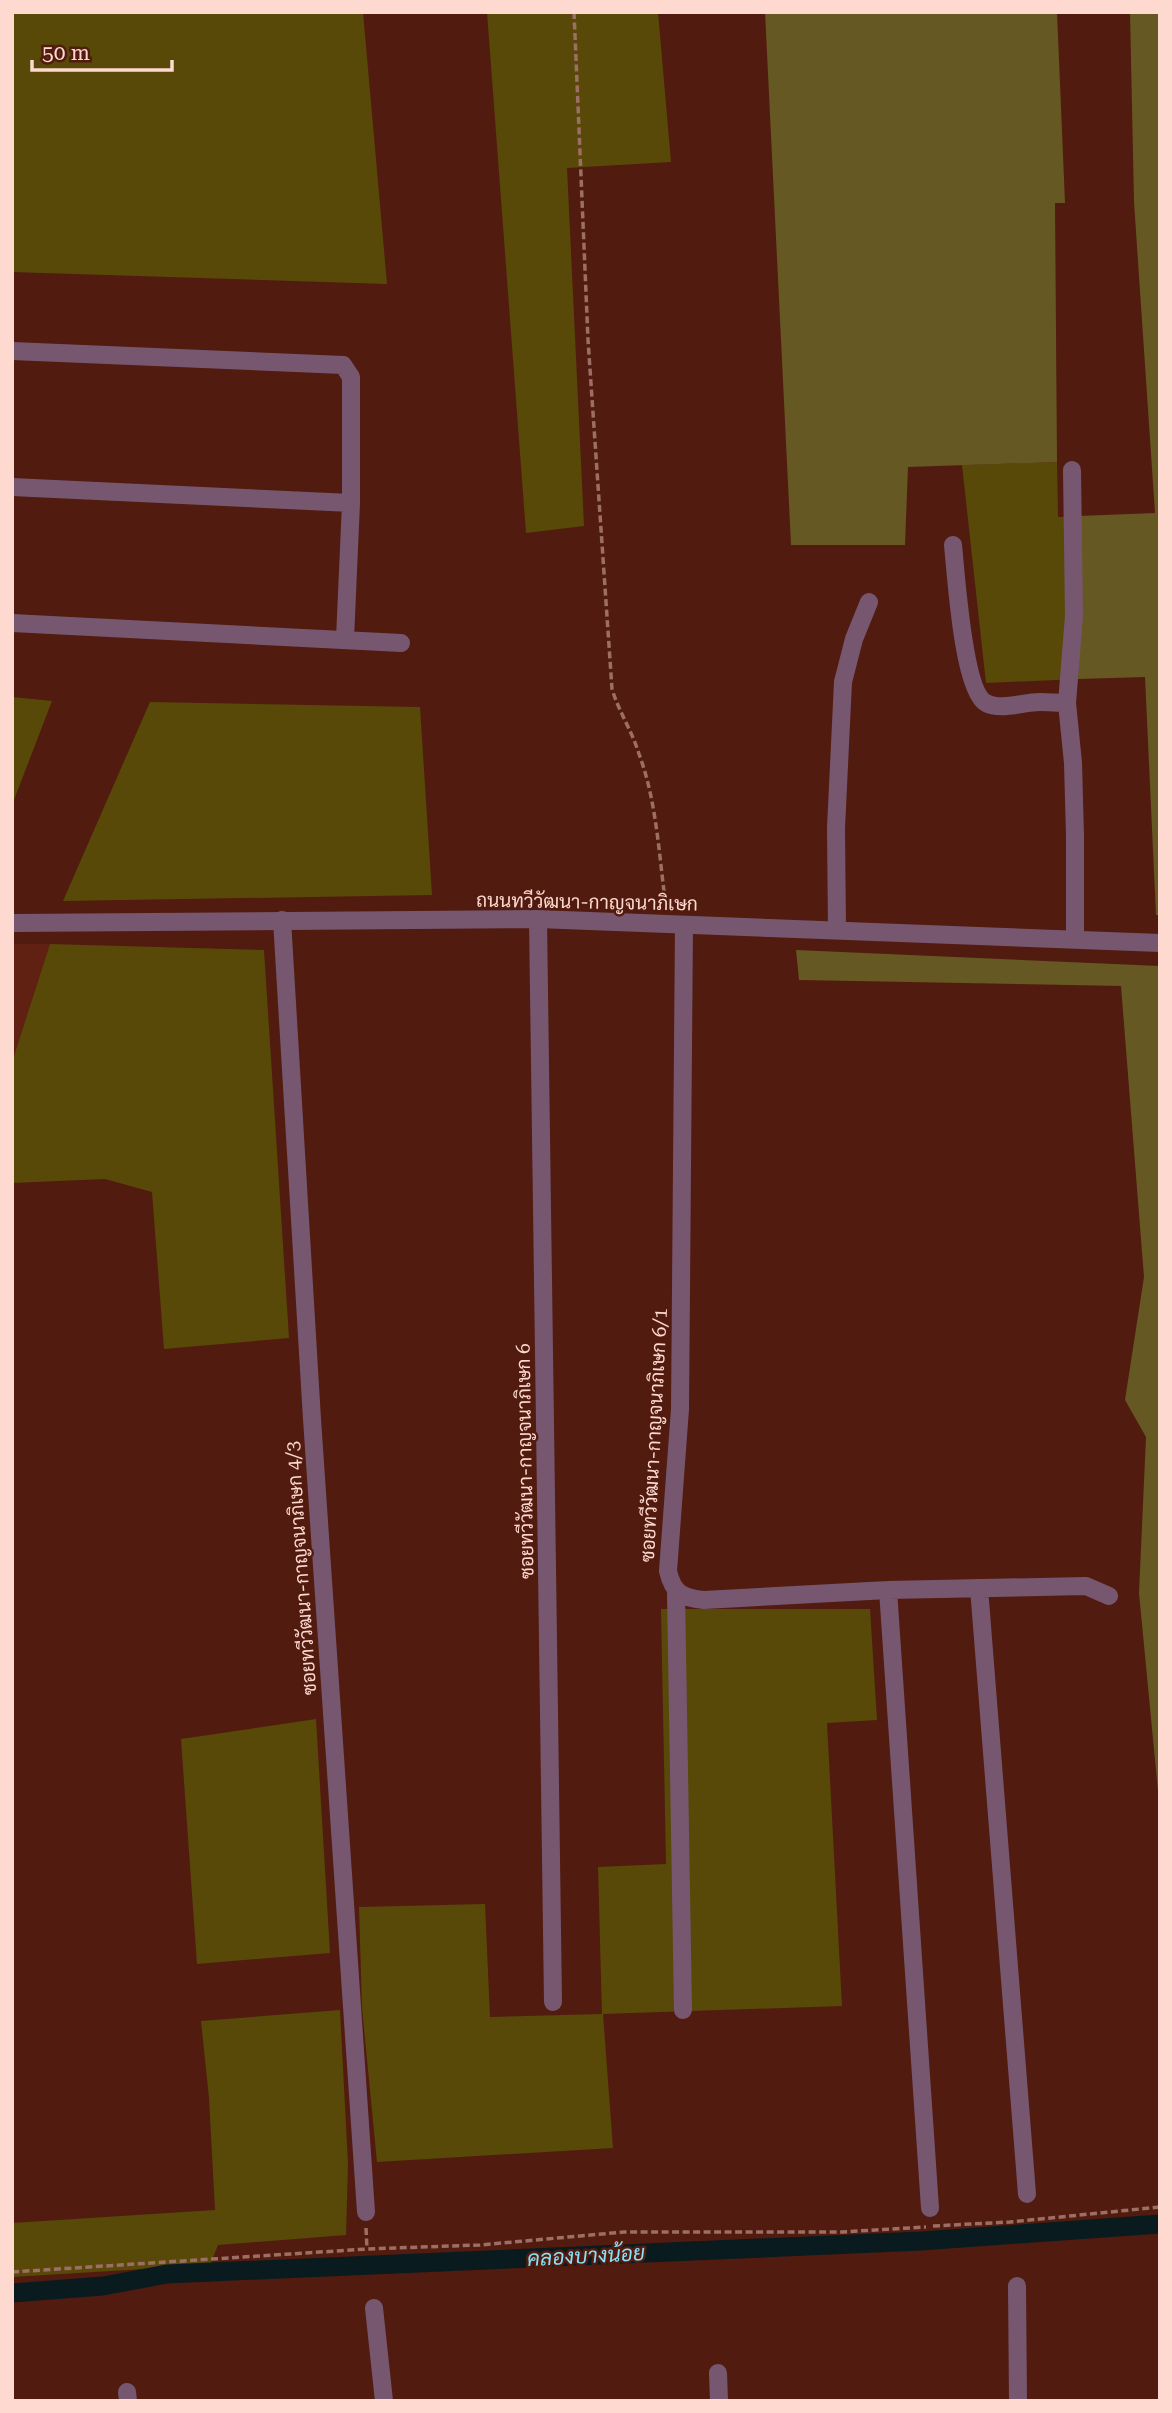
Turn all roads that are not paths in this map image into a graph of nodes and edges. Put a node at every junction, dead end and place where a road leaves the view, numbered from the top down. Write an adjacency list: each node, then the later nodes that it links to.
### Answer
1 (12, 351): 4 (street)
2 (1072, 470): 10 (street)
3 (12, 487): 4 (street)
4 (351, 503): 8 (street)
5 (953, 545): 10 (street)
6 (869, 601): 15 (street)
7 (12, 623): 8 (street)
8 (345, 639): 9 (street)
9 (401, 643)
10 (1067, 703): 16 (street)
11 (538, 919): 12 (street, ถนนทวีวัฒนา-กาญจนาภิเษก); 14 (street, ถนนทวีวัฒนา-กาญจนาภิเษก); 22 (street, ซอยทวีวัฒนา-กาญจนาภิเษก 6)
12 (282, 920): 13 (street, ถนนทวีวัฒนา-กาญจนาภิเษก); 26 (street, ซอยทวีวัฒนา-กาญจนาภิเษก 4/3)
13 (12, 923)
14 (676, 924): 15 (street, ถนนทวีวัฒนา-กาญจนาภิเษก); 20 (street, ซอยทวีวัฒนา-กาญจนาภิเษก 6/1)
15 (837, 930): 16 (street, ถนนทวีวัฒนา-กาญจนาภิเษก)
16 (1074, 939): 17 (street, ถนนทวีวัฒนา-กาญจนาภิเษก)
17 (1160, 943)
18 (979, 1587): 19 (street); 21 (street); 24 (street)
19 (888, 1590): 20 (street); 25 (street)
20 (676, 1592): 23 (street, ซอยทวีวัฒนา-กาญจนาภิเษก 6/1)
21 (1109, 1596)
22 (554, 2002)
23 (683, 2010)
24 (1027, 2194)
25 (930, 2208)
26 (366, 2212)
27 (1017, 2286): 32 (street)
28 (374, 2308): 30 (street)
29 (718, 2373): 31 (street)
30 (384, 2401)
31 (719, 2401)
32 (1018, 2401)

